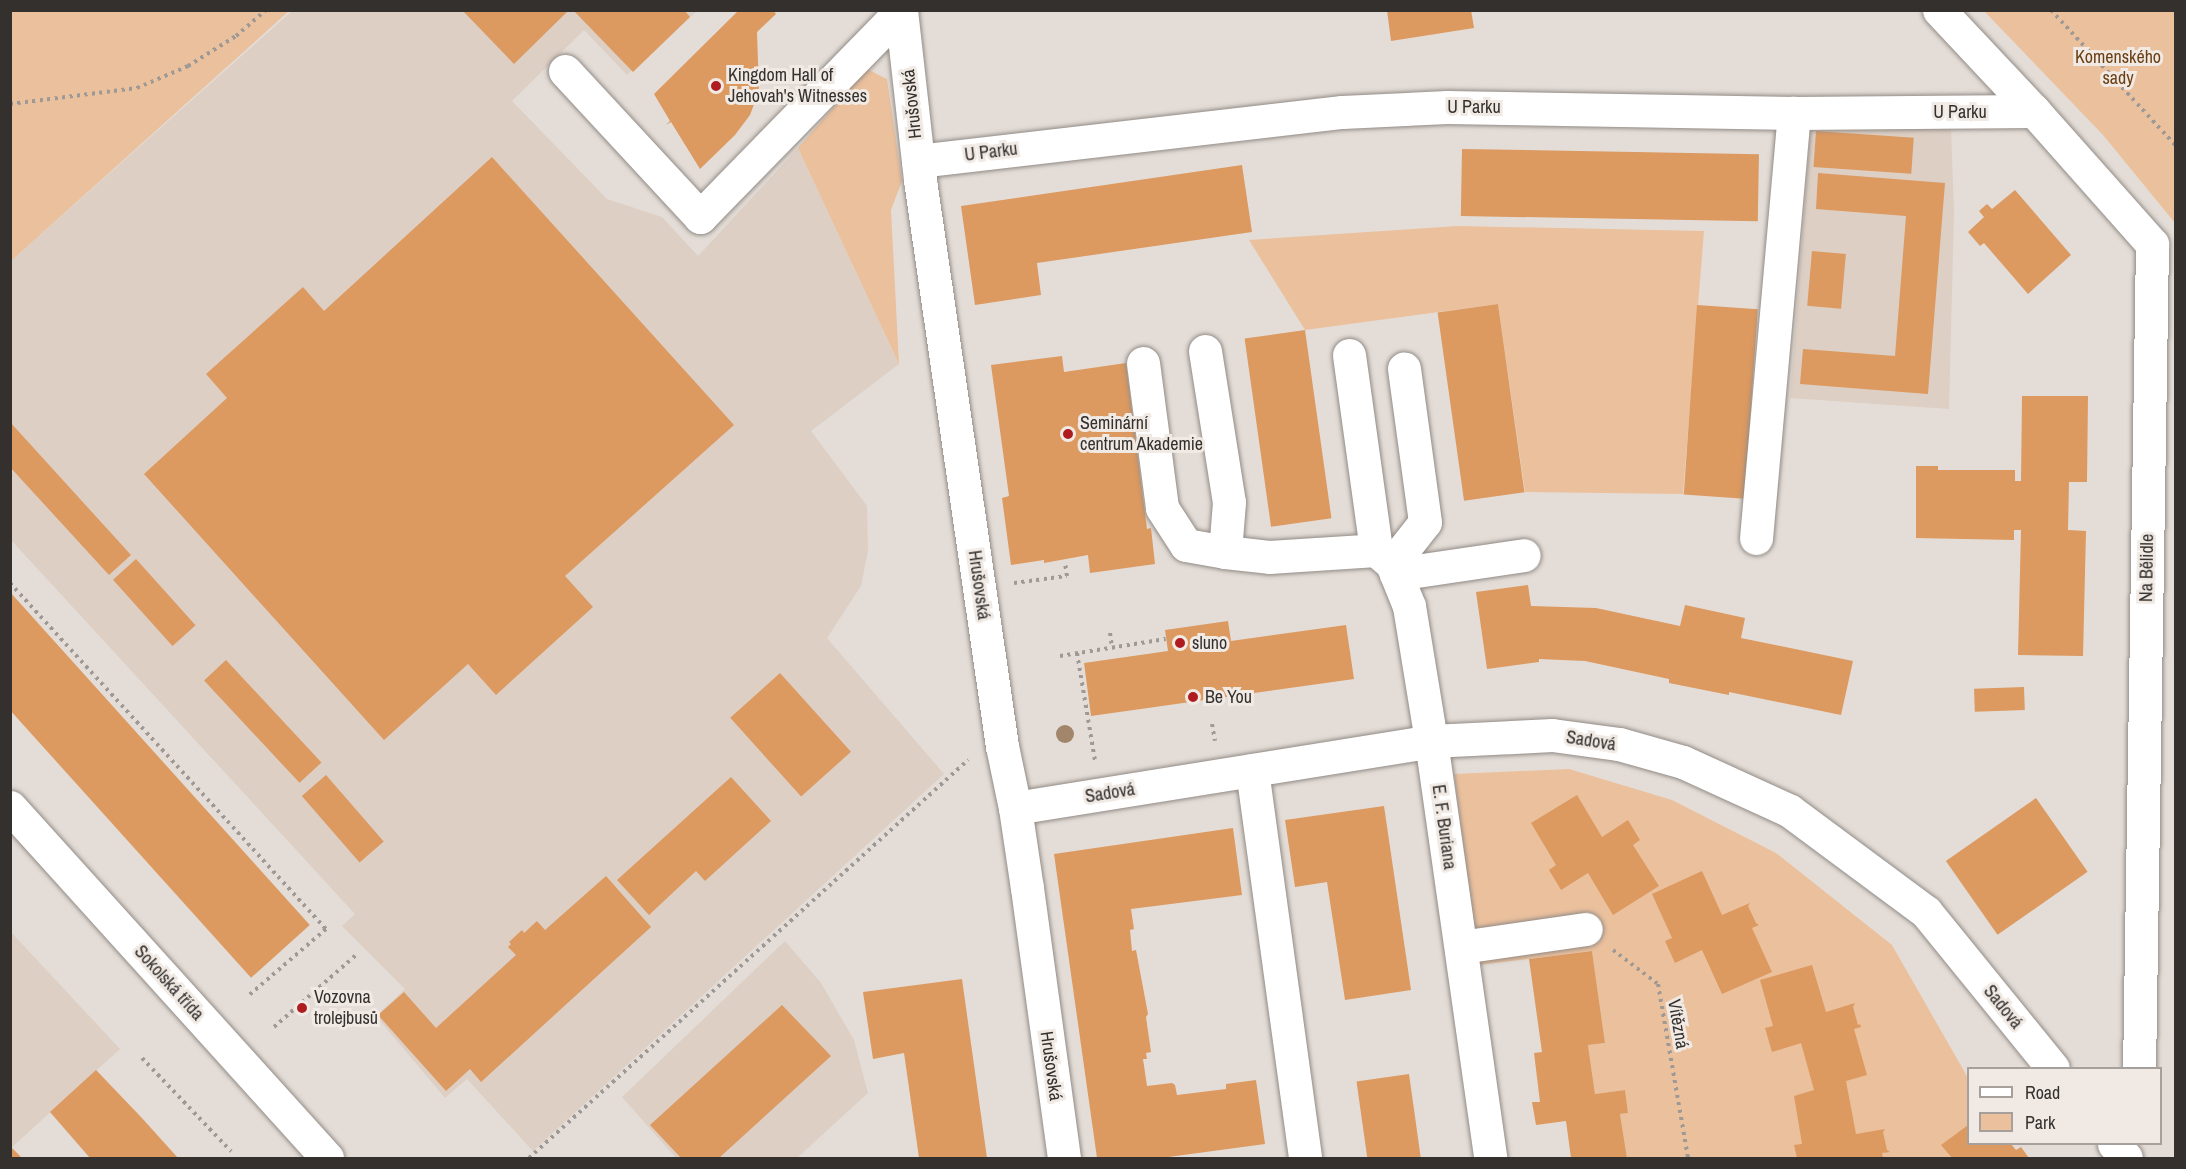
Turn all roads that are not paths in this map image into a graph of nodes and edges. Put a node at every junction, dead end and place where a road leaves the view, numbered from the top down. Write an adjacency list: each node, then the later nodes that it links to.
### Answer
1 (901, 10): 3 (street); 6 (street, Hrušovská)
2 (1939, 10): 4 (street, Na Bělidle)
3 (565, 71)
4 (2034, 111): 5 (street, U Parku); 22 (street, Na Bělidle)
5 (1794, 113): 6 (street, U Parku); 11 (street)
6 (918, 161): 17 (street, Hrušovská)
7 (1204, 351): 12 (street)
8 (1349, 355): 14 (street, E. F. Buriana)
9 (1143, 363): 12 (street)
10 (1404, 368): 14 (street)
11 (1756, 538)
12 (1226, 552): 14 (street)
13 (1524, 555): 14 (street)
14 (1388, 562): 15 (street, E. F. Buriana)
15 (1431, 741): 16 (street, Sadová); 20 (street, E. F. Buriana); 21 (street, Sadová)
16 (1252, 770): 17 (street, Sadová); 26 (street)
17 (1015, 808): 25 (street, Hrušovská)
18 (15, 820): 24 (street, Sokolská třída)
19 (1586, 929): 20 (street)
20 (1461, 947): 27 (street, E. F. Buriana)
21 (2052, 1067)
22 (2139, 1067)
23 (2116, 1145): 28 (street)
24 (327, 1158)
25 (1064, 1158)
26 (1305, 1158)
27 (1491, 1158)
28 (2127, 1158)

